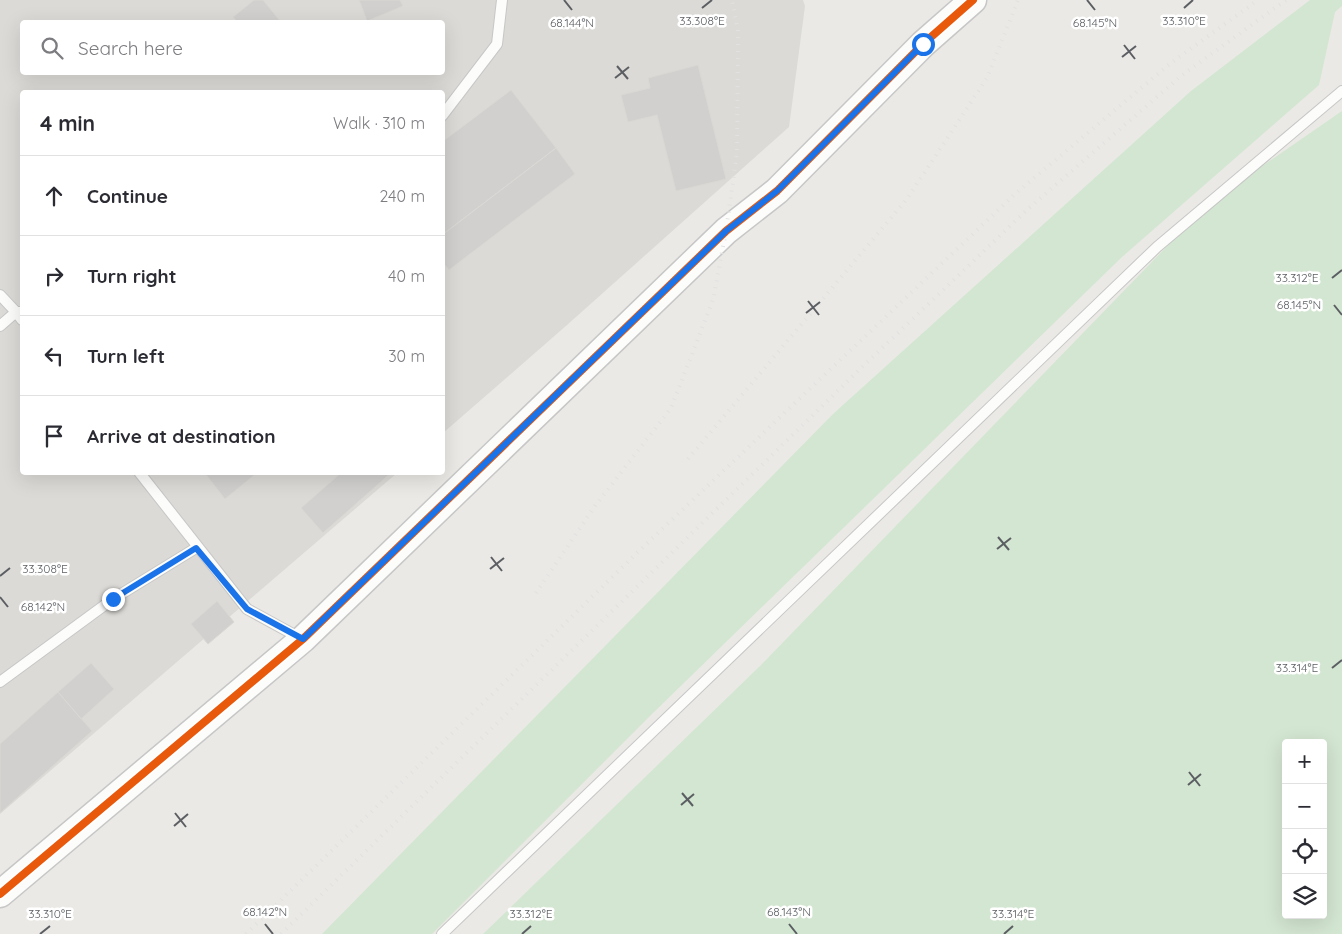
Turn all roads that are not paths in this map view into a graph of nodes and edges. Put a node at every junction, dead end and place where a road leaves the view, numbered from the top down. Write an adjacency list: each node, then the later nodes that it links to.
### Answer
1 (502, 0): 4 (lane)
2 (973, 0): 11 (street)
3 (1342, 92): 14 (lane)
4 (445, 112)
5 (0, 295): 6 (lane)
6 (20, 314)
7 (20, 316): 8 (lane)
8 (0, 326)
9 (141, 475): 10 (lane)
10 (196, 548): 11 (lane); 12 (lane)
11 (303, 639): 13 (street)
12 (0, 682)
13 (0, 894)
14 (442, 934)

